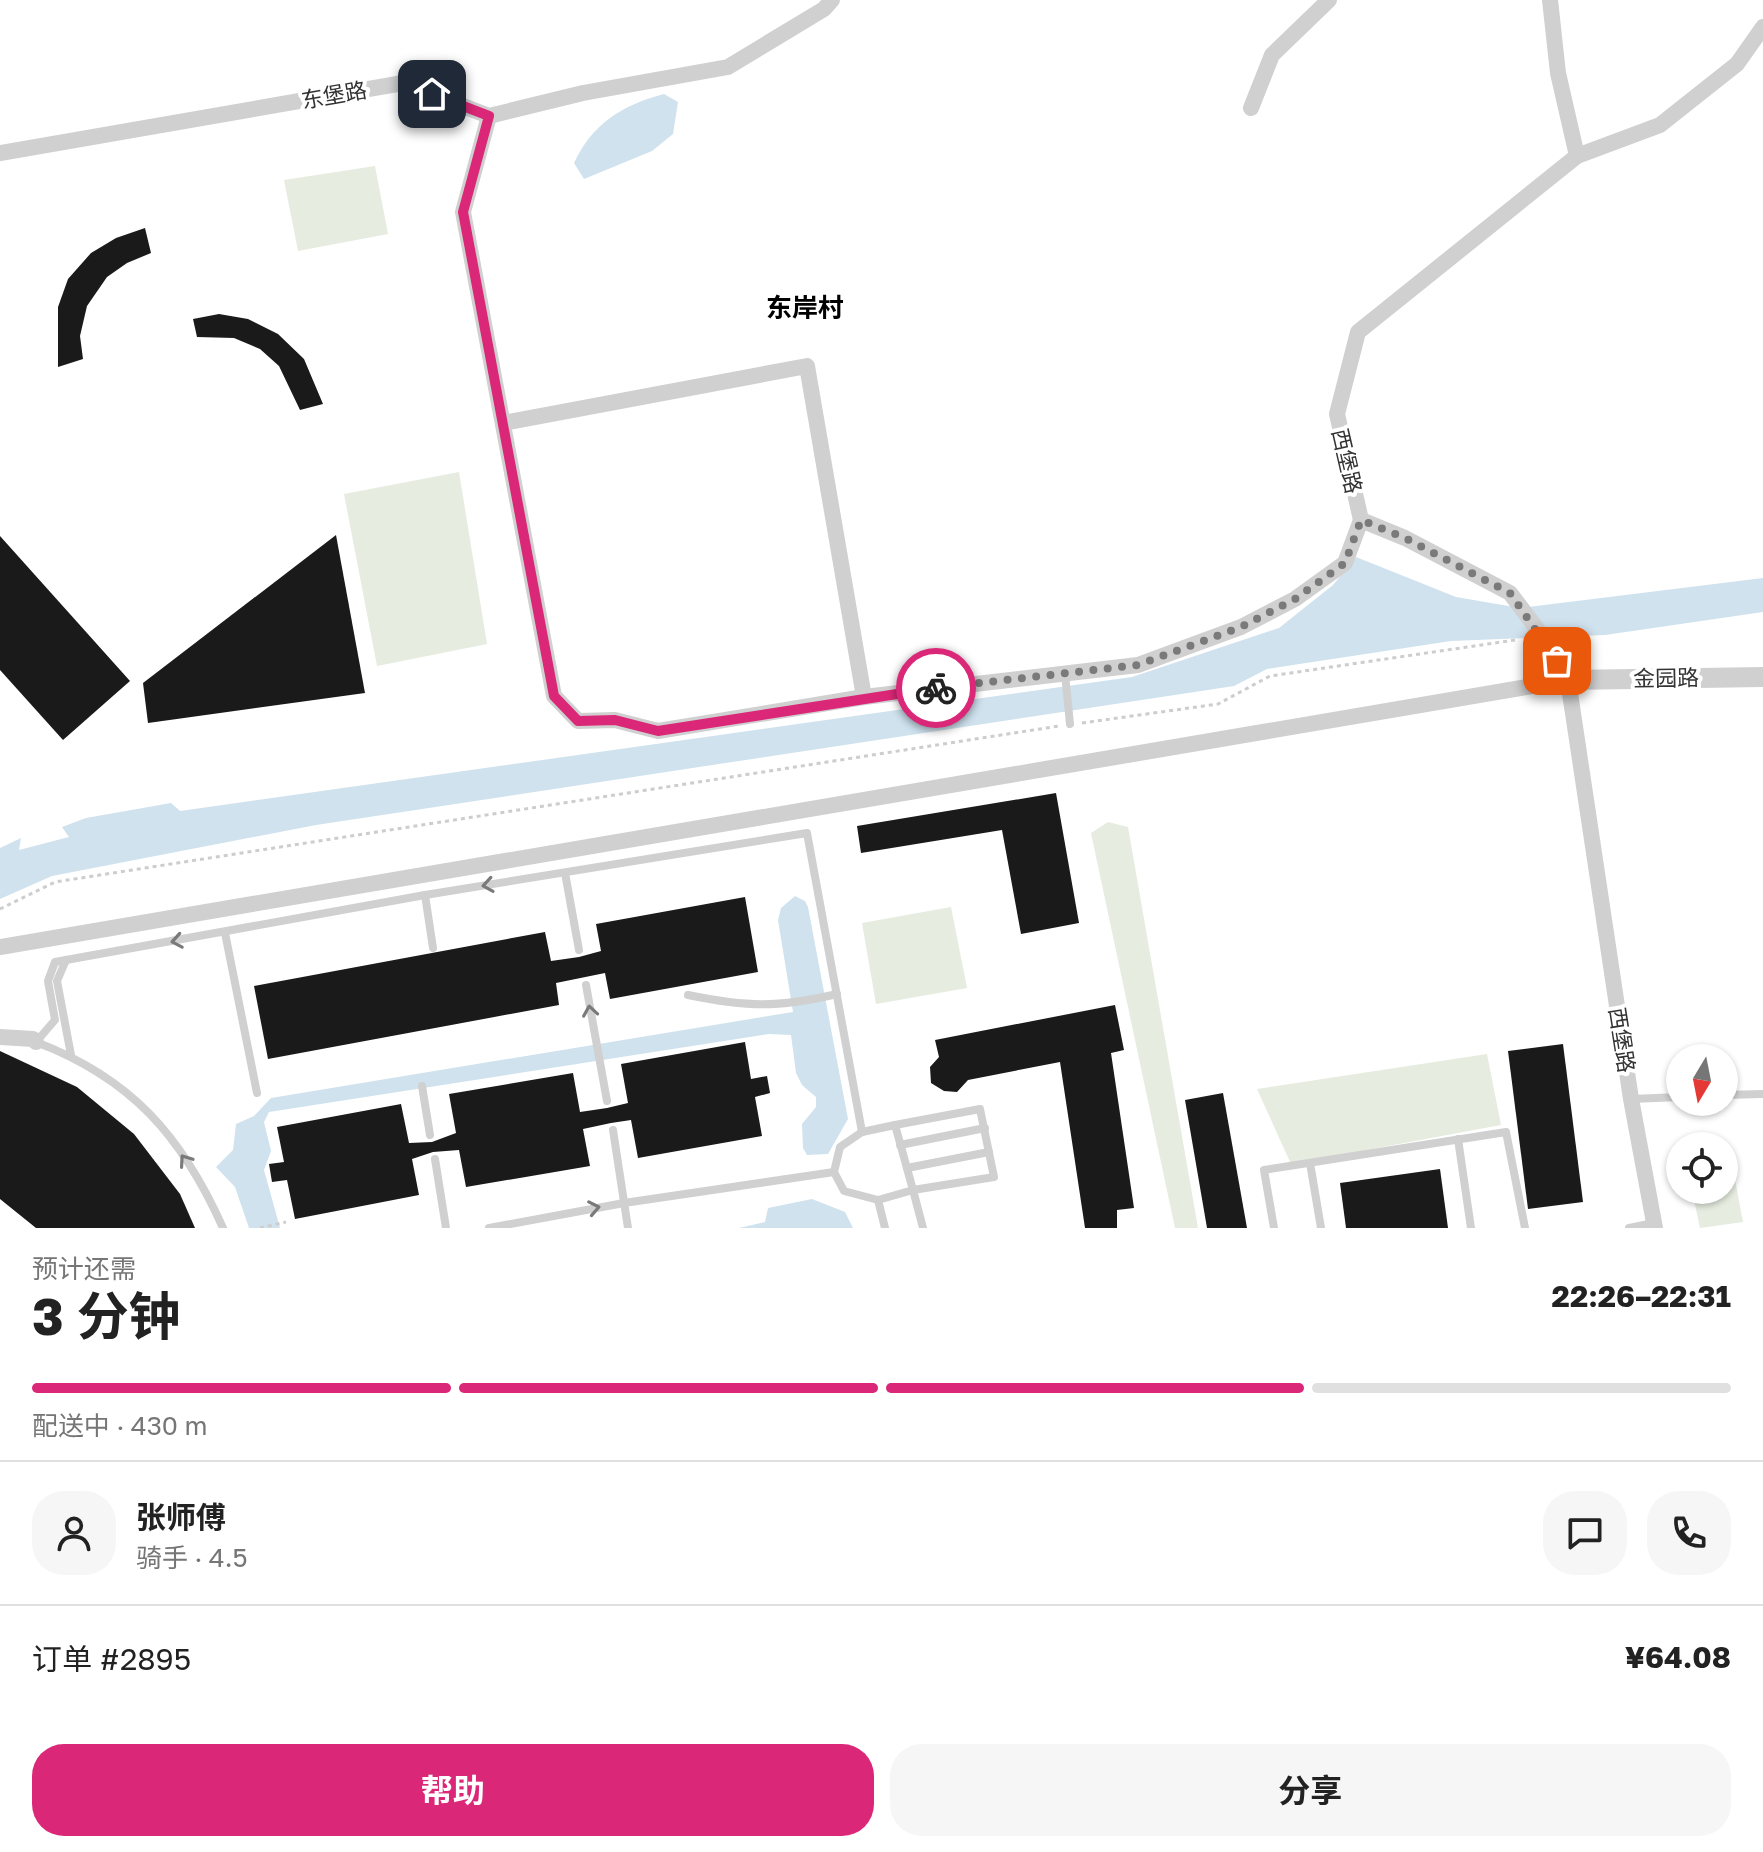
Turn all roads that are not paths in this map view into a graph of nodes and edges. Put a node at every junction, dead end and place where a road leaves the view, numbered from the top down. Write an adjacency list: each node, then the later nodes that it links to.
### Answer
1 (832, 0): 6 (street)
2 (1329, 0): 5 (street)
3 (1550, 0): 8 (street)
4 (1763, 27): 8 (street, 西堡路)
5 (1251, 108)
6 (489, 116): 7 (street, 东堡路); 9 (street)
7 (0, 153)
8 (1577, 156): 10 (street, 西堡路)
9 (503, 423): 14 (street); 14 (street)
10 (1361, 520): 11 (street); 13 (street, 西堡路)
11 (1065, 674): 14 (street); 15 (lane)
12 (1763, 677): 13 (street, 金园路)
13 (1568, 680): 19 (street); 34 (street, 西堡路)
14 (864, 697)
15 (1070, 724)
16 (565, 873): 17 (lane, one-way to 17); 21 (lane); 25 (lane)
17 (425, 895): 18 (lane); 20 (lane)
18 (225, 933): 22 (lane, one-way to 22); 30 (lane)
19 (0, 947)
20 (433, 948)
21 (579, 950)
22 (66, 960): 27 (lane); 28 (lane)
23 (586, 985): 35 (lane, one-way to 23)
24 (688, 995): 25 (lane)
25 (833, 995): 39 (lane)
26 (0, 1037): 27 (street)
27 (36, 1042): 28 (lane)
28 (71, 1055): 52 (lane, one-way to 28)
29 (422, 1086): 40 (lane)
30 (257, 1093)
31 (1763, 1094): 32 (lane)
32 (1738, 1095)
33 (1666, 1098): 34 (lane)
34 (1631, 1099): 51 (street, 西堡路)
35 (607, 1101)
36 (895, 1125): 37 (lane); 39 (lane); 42 (lane)
37 (985, 1128): 42 (lane); 43 (lane)
38 (613, 1130): 50 (lane)
39 (862, 1132): 47 (lane)
40 (430, 1135)
41 (1458, 1139): 45 (lane); 60 (lane); 61 (lane)
42 (900, 1145): 46 (lane)
43 (989, 1152): 46 (lane); 48 (lane)
44 (435, 1159): 53 (lane)
45 (1310, 1163): 58 (lane); 59 (lane)
46 (907, 1168): 48 (lane)
47 (834, 1172): 49 (lane); 50 (lane)
48 (913, 1190): 49 (lane); 57 (lane)
49 (878, 1200): 56 (lane)
50 (624, 1203): 54 (lane, one-way to 50); 55 (lane)
51 (1654, 1226): 62 (lane)
52 (223, 1228)
53 (446, 1228)
54 (489, 1228)
55 (628, 1228)
56 (885, 1228)
57 (923, 1228)
58 (1274, 1228)
59 (1321, 1228)
60 (1471, 1228)
61 (1525, 1228)
62 (1629, 1228)

